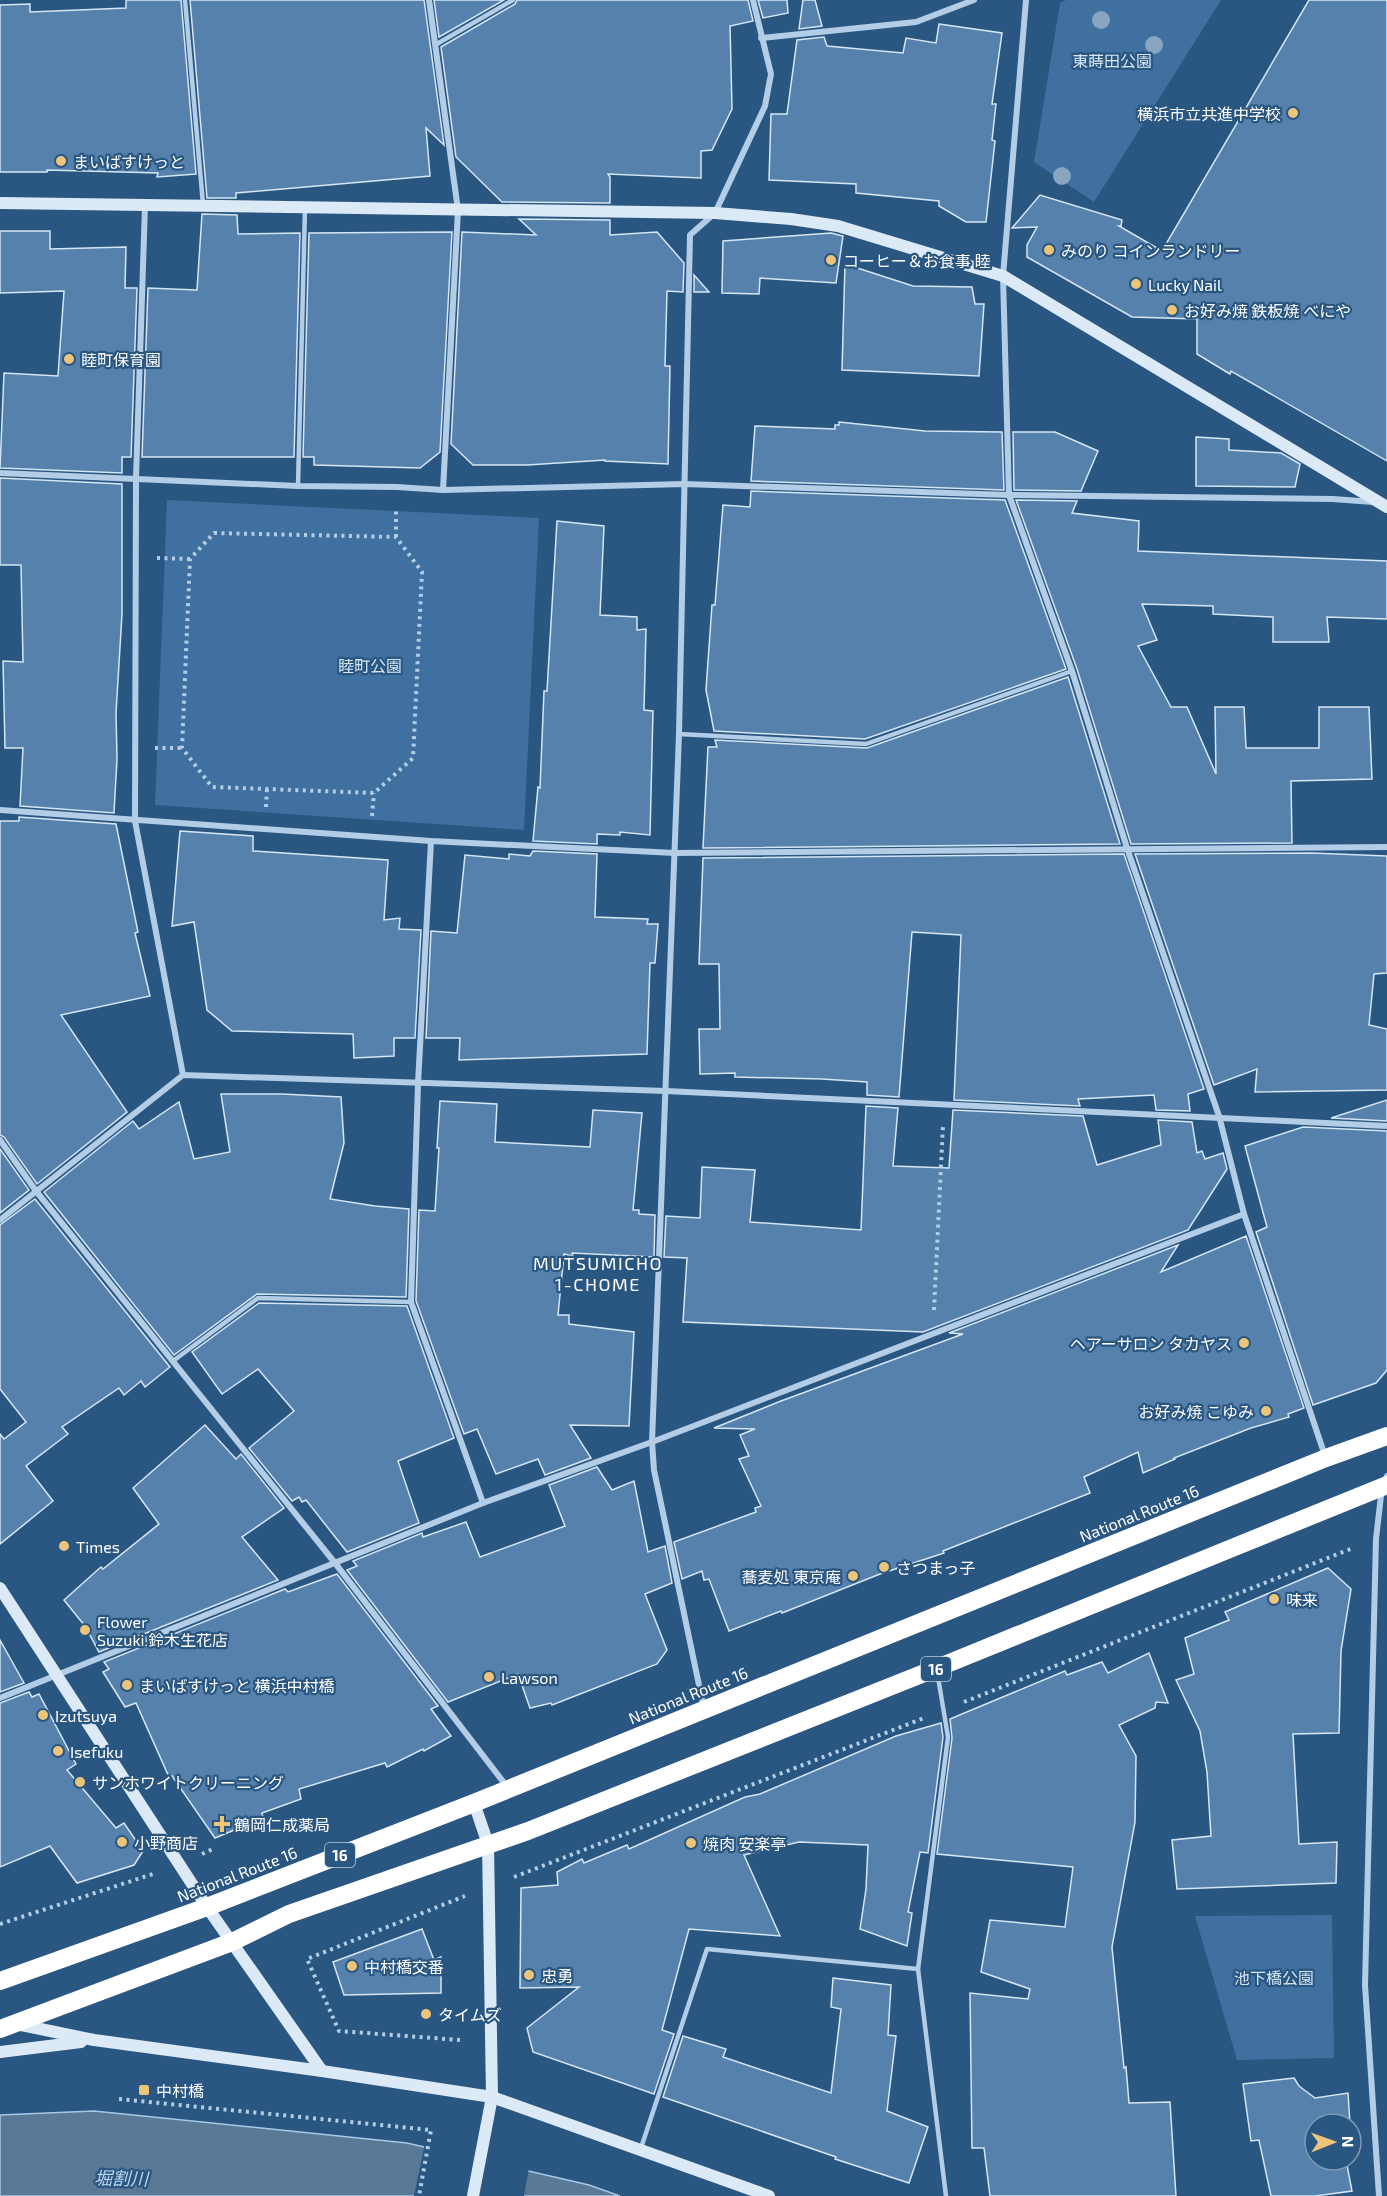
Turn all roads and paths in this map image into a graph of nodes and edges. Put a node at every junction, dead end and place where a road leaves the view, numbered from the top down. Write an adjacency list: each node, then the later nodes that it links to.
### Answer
1 (185, 0): 11 (lane)
2 (429, 0): 8 (street)
3 (513, 0): 8 (lane)
4 (753, 0): 7 (street)
5 (974, 0): 7 (street)
6 (1026, 0): 15 (street)
7 (761, 38): 14 (street)
8 (434, 45): 13 (street)
9 (0, 203): 10 (street)
10 (145, 206): 11 (street); 17 (street)
11 (203, 206): 12 (street)
12 (305, 208): 13 (street); 19 (lane)
13 (458, 210): 14 (street); 20 (street)
14 (715, 213): 15 (street); 18 (street)
15 (1002, 276): 21 (street); 22 (street)
16 (0, 473): 17 (street)
17 (136, 478): 19 (street); 23 (street)
18 (685, 484): 20 (street); 21 (street); 26 (street)
19 (298, 486): 20 (street)
20 (443, 490)
21 (1009, 495): 22 (street); 25 (street)
22 (1382, 504)
23 (136, 557): 24 (path); 28 (street)
24 (190, 560): 24 (path)
25 (1072, 671): 26 (lane); 31 (street)
26 (679, 734): 32 (street)
27 (0, 810): 28 (street)
28 (135, 821): 29 (street); 33 (street)
29 (431, 841): 32 (street); 34 (street)
30 (1387, 847): 31 (street)
31 (1127, 848): 32 (street); 37 (street)
32 (675, 853): 35 (street)
33 (183, 1075): 34 (street); 40 (street)
34 (418, 1084): 35 (street); 43 (street)
35 (666, 1091): 36 (street); 47 (street)
36 (944, 1104): 37 (street); 44 (path)
37 (1219, 1116): 38 (street); 41 (street)
38 (1387, 1126)
39 (0, 1140): 40 (street)
40 (36, 1191): 42 (street); 45 (street)
41 (1245, 1214): 44 (street); 48 (street)
42 (0, 1220)
43 (411, 1302): 45 (lane); 50 (street)
44 (933, 1334): 47 (street)
45 (173, 1361): 52 (street)
46 (1387, 1436): 48 (highway, National Route 16 / 16)
47 (652, 1442): 50 (street); 57 (street)
48 (1326, 1458): 57 (highway, National Route 16 / 16)
49 (1385, 1483): 51 (street); 54 (highway, 16)
50 (483, 1503): 52 (street)
51 (1376, 1539): 58 (path); 82 (street)
52 (335, 1563): 55 (street); 59 (street)
53 (0, 1588): 55 (street)
54 (937, 1668): 58 (lane); 61 (highway, 16)
55 (57, 1676): 56 (street); 63 (street)
56 (0, 1698)
57 (704, 1709): 59 (highway, National Route 16 / 16)
58 (944, 1710): 64 (path); 68 (lane)
59 (508, 1788): 60 (highway, National Route 16 / 16)
60 (474, 1803): 61 (street); 65 (highway, National Route 16 / 16)
61 (488, 1844): 64 (street); 67 (highway, 16)
62 (215, 1848): 63 (path)
63 (180, 1866): 65 (street); 66 (path)
64 (490, 1886): 72 (path); 75 (street)
65 (207, 1907): 67 (street); 69 (highway, National Route 16 / 16)
66 (0, 1924)
67 (232, 1942): 70 (highway, 16); 74 (street)
68 (918, 1969): 77 (lane); 81 (lane)
69 (0, 1981)
70 (4, 2026): 71 (street)
71 (94, 2040): 73 (street); 74 (street)
72 (460, 2040)
73 (0, 2052)
74 (322, 2071): 75 (street)
75 (492, 2097): 77 (street); 79 (street)
76 (119, 2099): 78 (path)
77 (640, 2150): 80 (street)
78 (419, 2196)
79 (473, 2196)
80 (769, 2196)
81 (946, 2196)
82 (1379, 2196)

